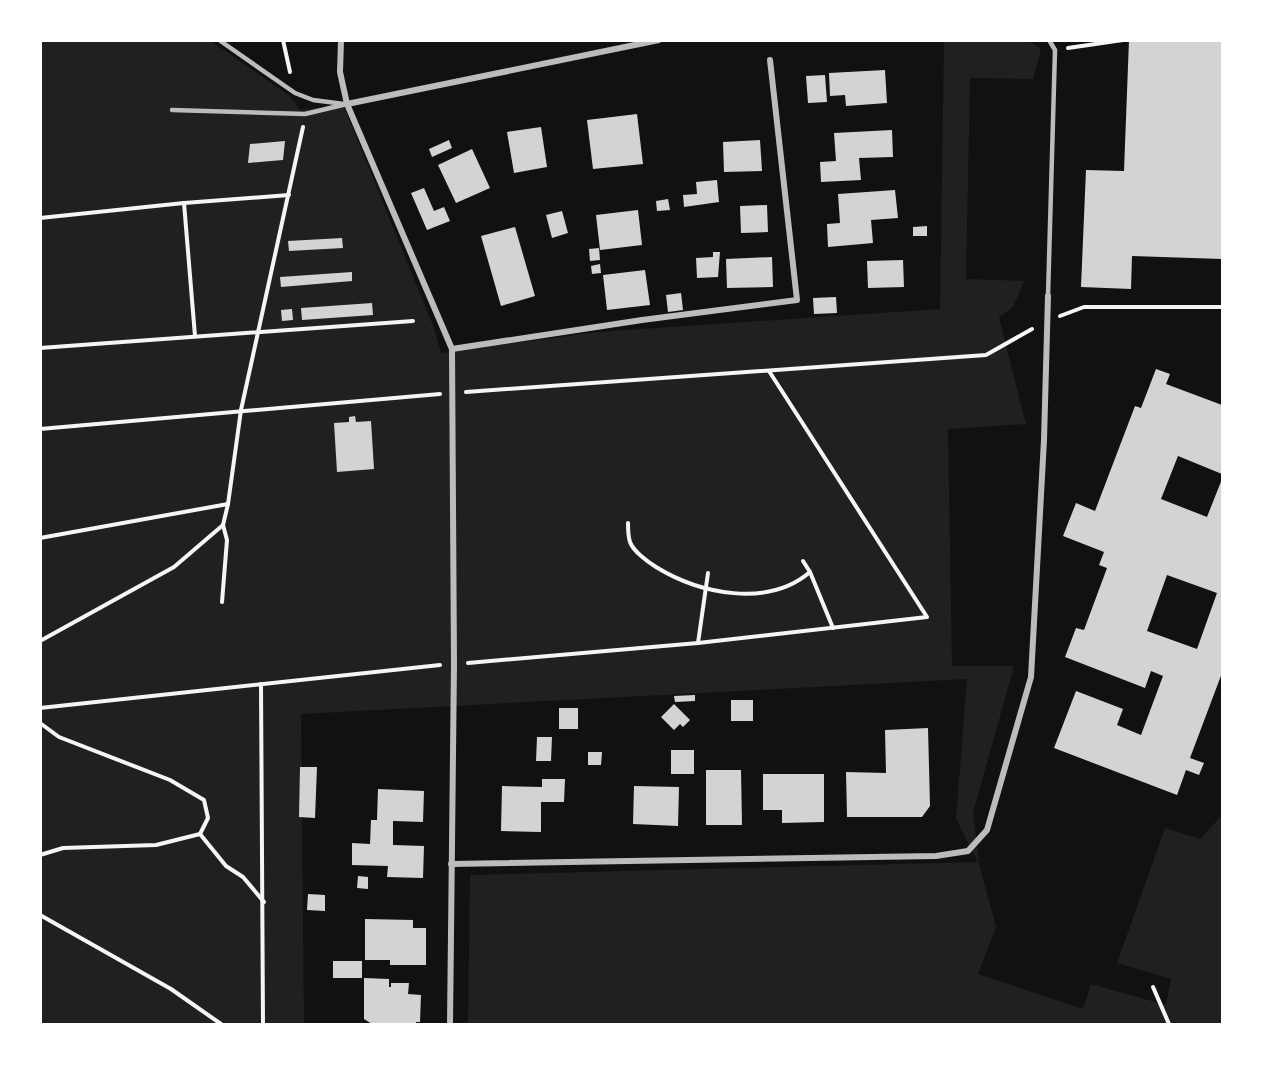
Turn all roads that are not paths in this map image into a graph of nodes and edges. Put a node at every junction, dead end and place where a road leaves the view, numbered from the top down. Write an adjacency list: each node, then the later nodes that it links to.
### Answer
1 (219, 40): 6 (lane)
2 (341, 40): 6 (street)
3 (659, 40): 6 (street)
4 (1049, 40): 8 (lane)
5 (770, 60): 9 (street)
6 (347, 104): 7 (lane); 9 (street)
7 (172, 110)
8 (1048, 296): 10 (street)
9 (452, 349): 10 (street)
10 (451, 864): 11 (street)
11 (450, 1024)

